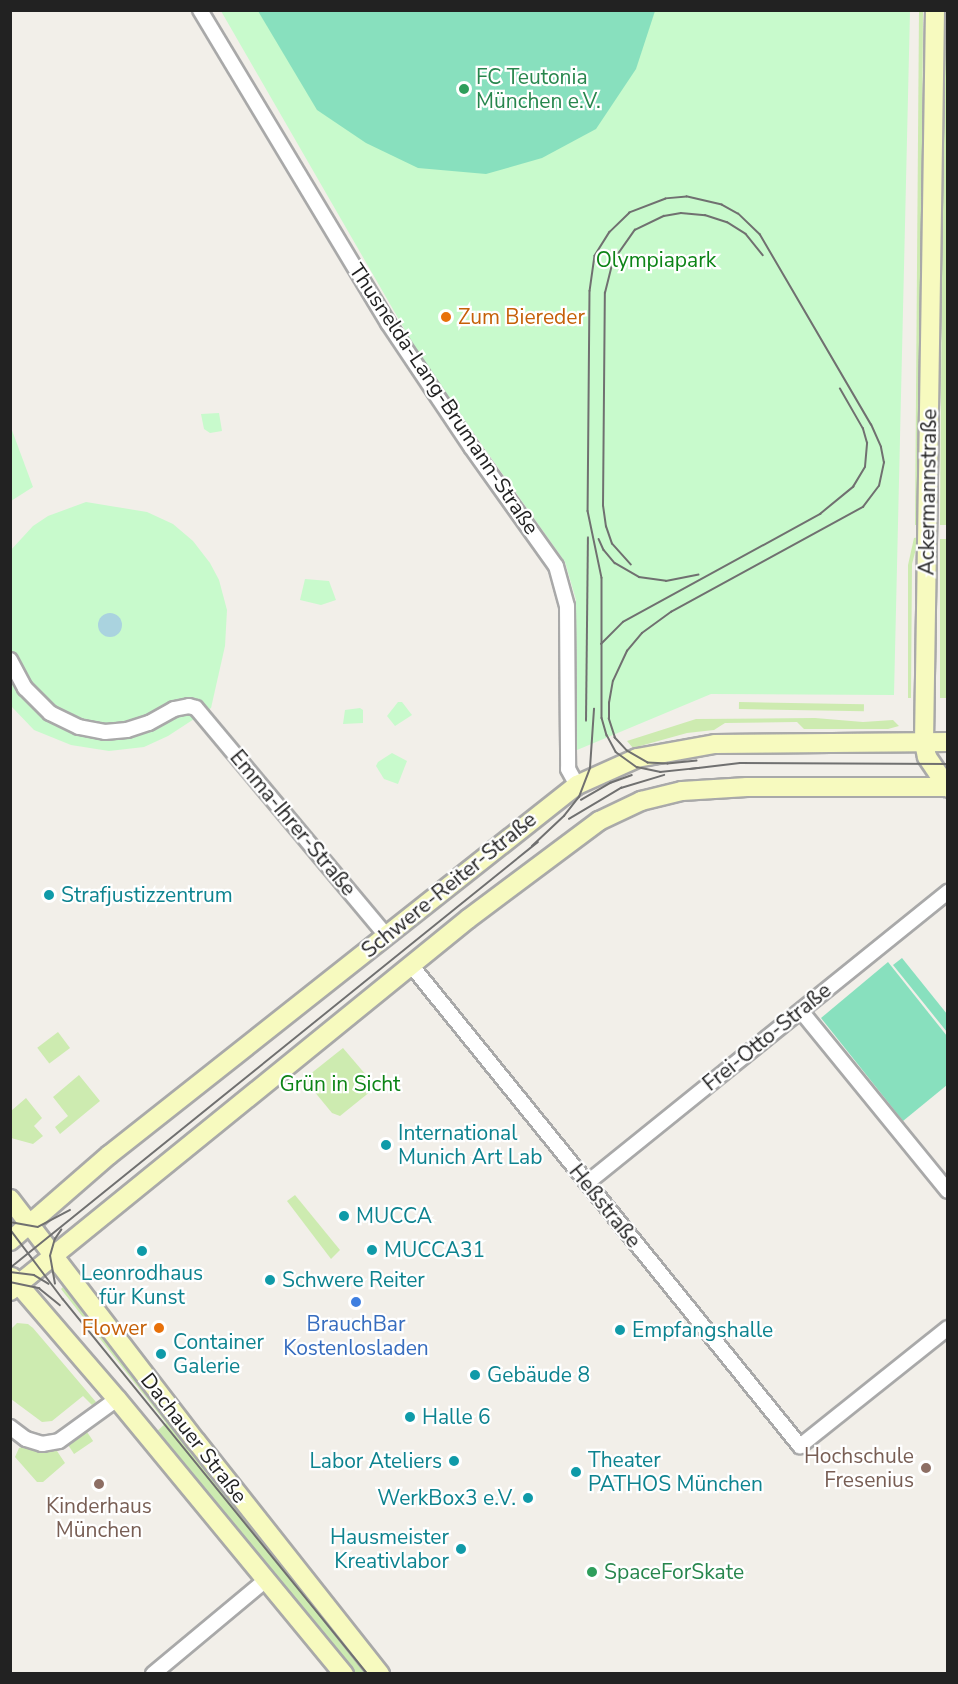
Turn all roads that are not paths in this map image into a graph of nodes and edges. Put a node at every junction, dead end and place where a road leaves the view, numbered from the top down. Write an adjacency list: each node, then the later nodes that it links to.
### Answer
1 (200, 10): 6 (street, Thusnelda-Lang-Brumann-Straße)
2 (935, 10): 5 (main road, Ackermannstraße)
3 (10, 660): 9 (street, Emma-Ihrer-Straße)
4 (948, 742): 5 (main road, Schwere-Reiter-Straße)
5 (924, 743): 6 (main road, Schwere-Reiter-Straße); 7 (main road, Ackermannstraße)
6 (577, 785): 9 (main road, Schwere-Reiter-Straße)
7 (947, 787): 10 (main road, Schwere-Reiter-Straße)
8 (948, 892): 11 (street, Frei-Otto-Straße)
9 (386, 934): 15 (main road, Schwere-Reiter-Straße)
10 (411, 965): 12 (street, Heßstraße); 17 (main road, Schwere-Reiter-Straße)
11 (801, 1011): 12 (street, Frei-Otto-Straße); 13 (street)
12 (587, 1183): 19 (street, Heßstraße)
13 (948, 1191)
14 (10, 1199): 15 (main road, Dachauer Straße)
15 (29, 1224): 16 (main road, Schwere-Reiter-Straße); 17 (main road, Dachauer Straße)
16 (10, 1241)
17 (52, 1257): 18 (main road, Schwere-Reiter-Straße); 25 (main road, Dachauer Straße)
18 (13, 1284): 20 (main road, Dachauer Straße)
19 (948, 1328)
20 (117, 1399): 21 (street); 22 (main road, Dachauer Straße)
21 (10, 1427)
22 (267, 1580): 23 (street); 24 (main road, Dachauer Straße)
23 (153, 1674)
24 (344, 1674)
25 (380, 1674)

